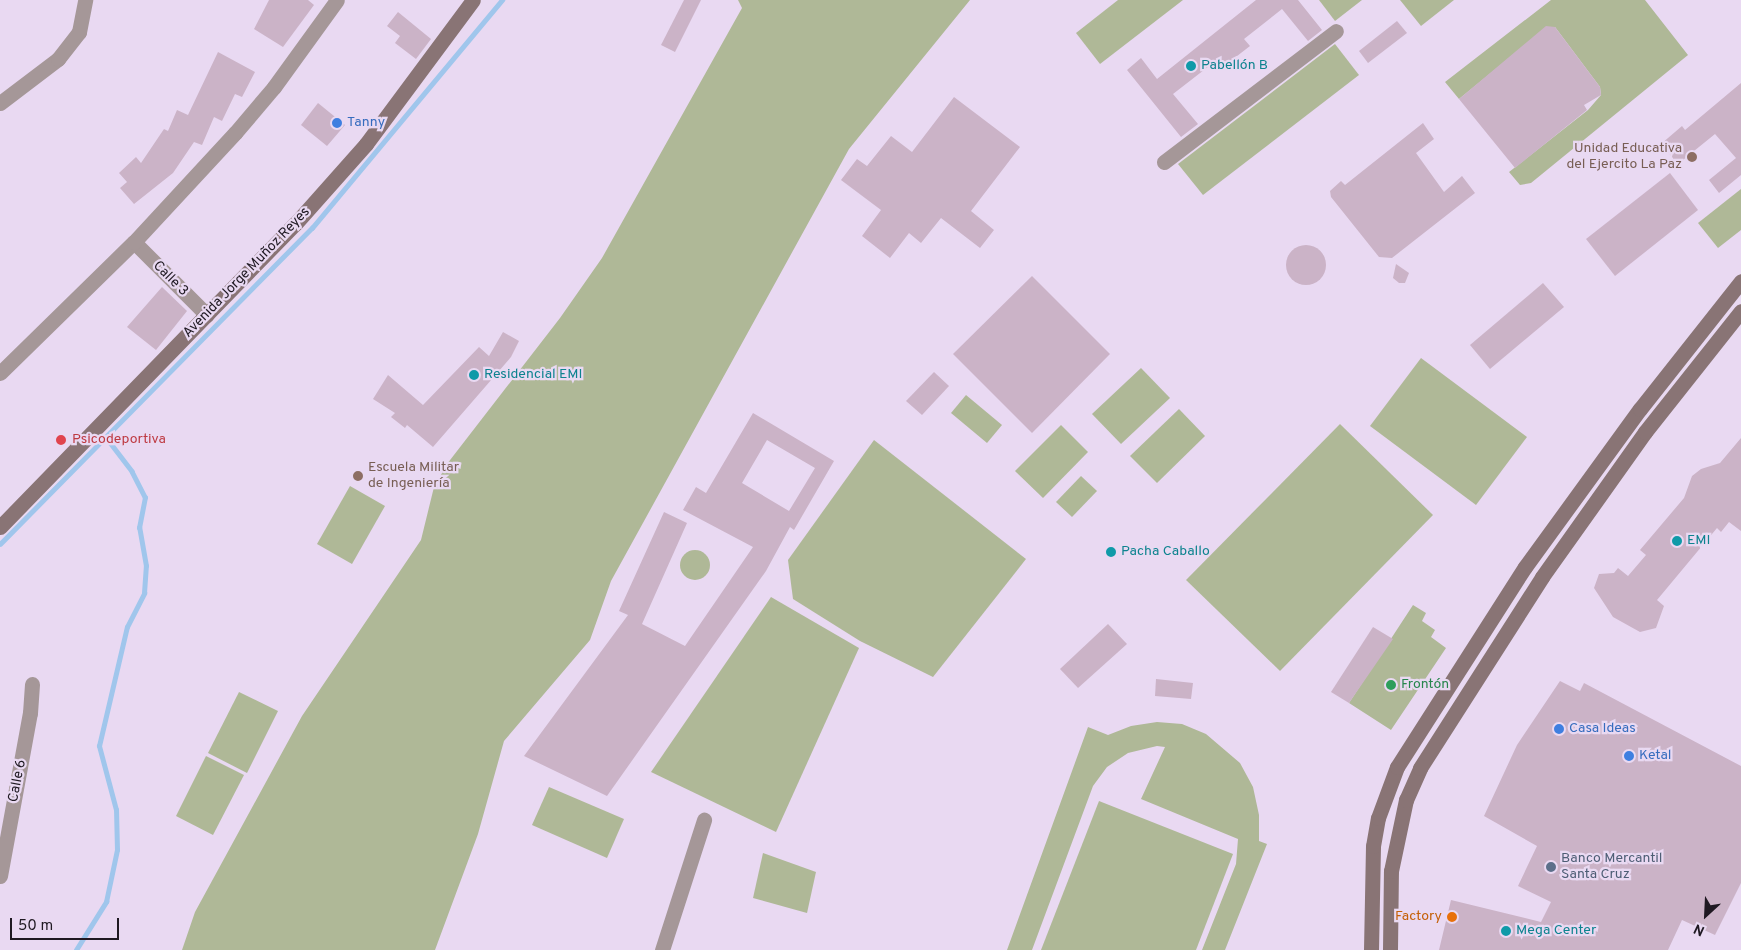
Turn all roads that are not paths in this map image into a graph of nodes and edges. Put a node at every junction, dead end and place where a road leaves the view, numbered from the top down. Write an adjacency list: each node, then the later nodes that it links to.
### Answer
1 (85, 0): 5 (street)
2 (337, 0): 7 (street)
3 (473, 0): 11 (main road, Avenida Jorge Muñoz Reyes)
4 (1336, 31): 6 (street)
5 (0, 103)
6 (1164, 162)
7 (134, 242): 11 (street, Calle 3); 12 (street)
8 (1741, 281): 9 (main road)
9 (1722, 306): 10 (main road); 14 (main road)
10 (1739, 314): 15 (main road)
11 (206, 315): 13 (main road, Avenida Jorge Muñoz Reyes)
12 (0, 373)
13 (0, 527)
14 (1483, 631): 15 (main road); 20 (main road)
15 (1499, 640): 21 (main road)
16 (32, 684): 18 (street, Calle 6)
17 (704, 820): 19 (street)
18 (0, 876)
19 (662, 950)
20 (1371, 950)
21 (1390, 950)

